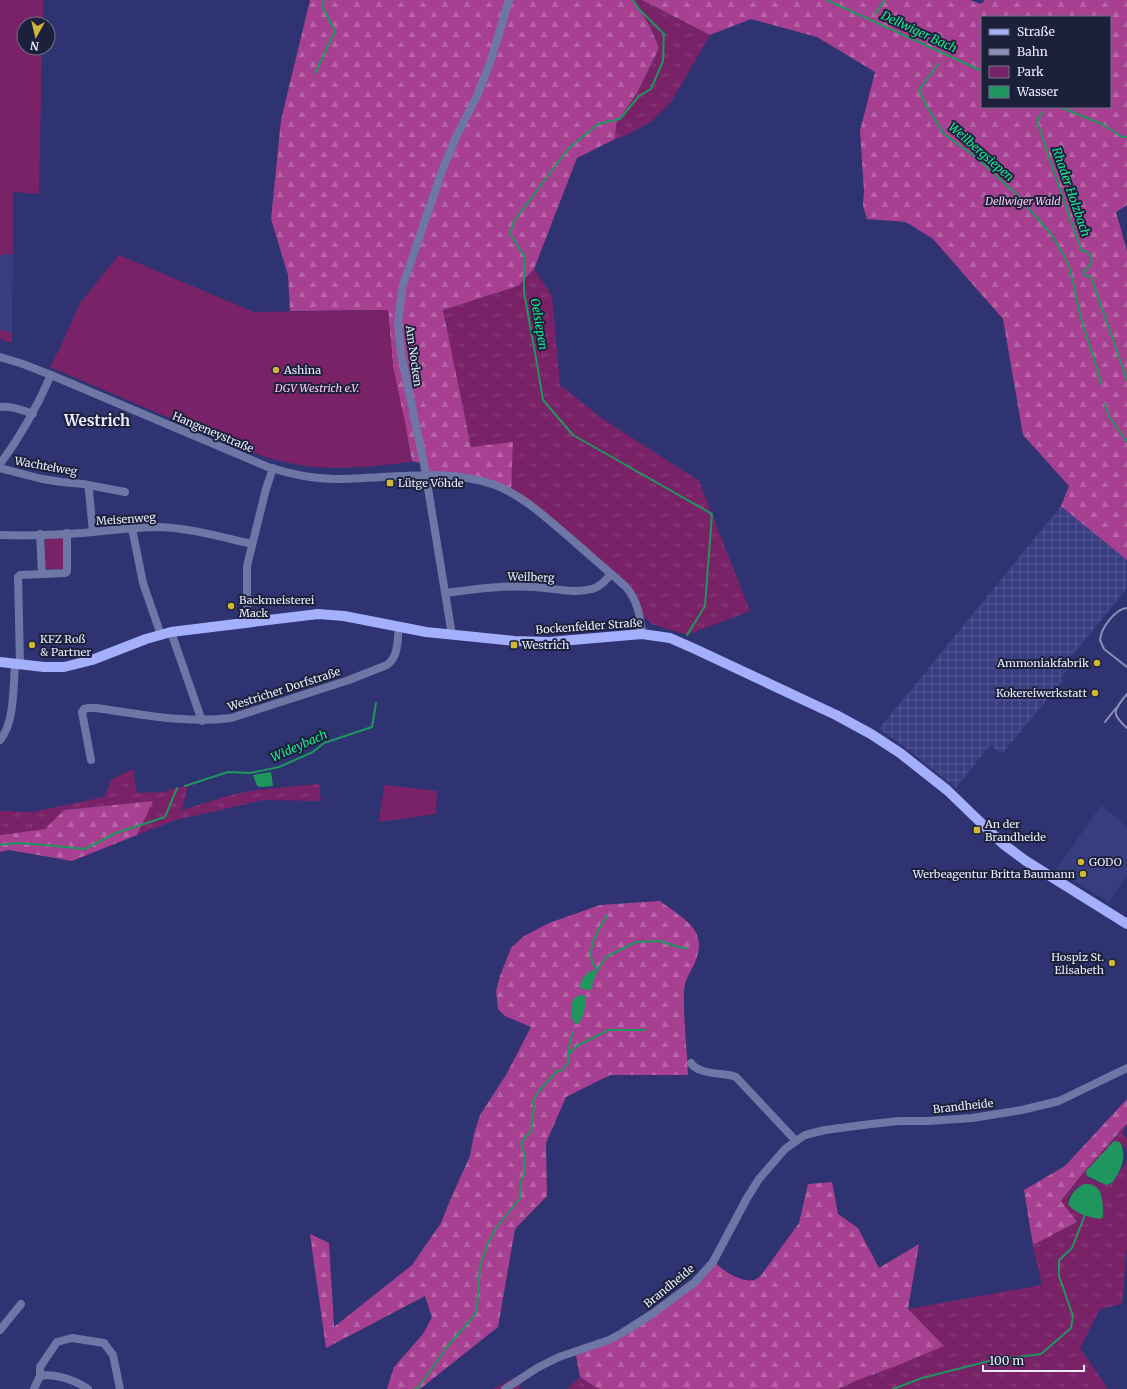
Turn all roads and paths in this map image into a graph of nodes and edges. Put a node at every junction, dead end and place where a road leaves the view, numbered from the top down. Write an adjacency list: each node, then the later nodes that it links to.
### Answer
1 (509, 0): 9 (street, Am Nocken)
2 (0, 357): 3 (street, Hangeneystraße)
3 (51, 375): 5 (street); 8 (street, Hangeneystraße)
4 (0, 407): 5 (street)
5 (33, 414): 6 (street)
6 (0, 464)
7 (0, 468): 10 (street, Wachtelweg)
8 (272, 468): 9 (street); 17 (street)
9 (426, 476): 19 (street); 20 (street, Am Nocken)
10 (90, 485): 11 (street, Wachtelweg); 13 (street, Wachtelweg)
11 (125, 492)
12 (132, 528): 13 (street, Meisenweg); 17 (street, Meisenweg); 24 (street)
13 (93, 532): 14 (street, Meisenweg)
14 (67, 533): 15 (street, Meisenweg); 18 (street)
15 (40, 534): 16 (street, Meisenweg); 18 (street)
16 (0, 535)
17 (252, 544): 21 (street)
18 (42, 574): 28 (street)
19 (611, 574): 20 (street, Weilberg); 25 (street)
20 (446, 593): 26 (street, Am Nocken)
21 (247, 622): 22 (main road, Bockenfelder Straße); 23 (main road, Bockenfelder Straße)
22 (399, 627): 26 (main road, Bockenfelder Straße); 29 (street, Westricher Dorfstraße)
23 (171, 632): 24 (main road, Bockenfelder Straße); 29 (street)
24 (161, 634): 28 (main road, Bockenfelder Straße)
25 (642, 634): 26 (main road, Bockenfelder Straße); 32 (main road, Bockenfelder Straße)
26 (450, 635)
27 (0, 662): 28 (main road, Bockenfelder Straße)
28 (18, 664): 30 (street)
29 (202, 721): 31 (street, Westricher Dorfstraße)
30 (0, 740)
31 (91, 760)
32 (1127, 924)
33 (691, 1063): 35 (street)
34 (1127, 1068): 35 (street, Brandheide)
35 (796, 1141): 42 (street, Brandheide)
36 (21, 1304): 37 (street)
37 (0, 1330)
38 (40, 1376): 39 (street); 40 (street); 41 (street)
39 (34, 1389)
40 (88, 1389)
41 (120, 1389)
42 (505, 1389)

